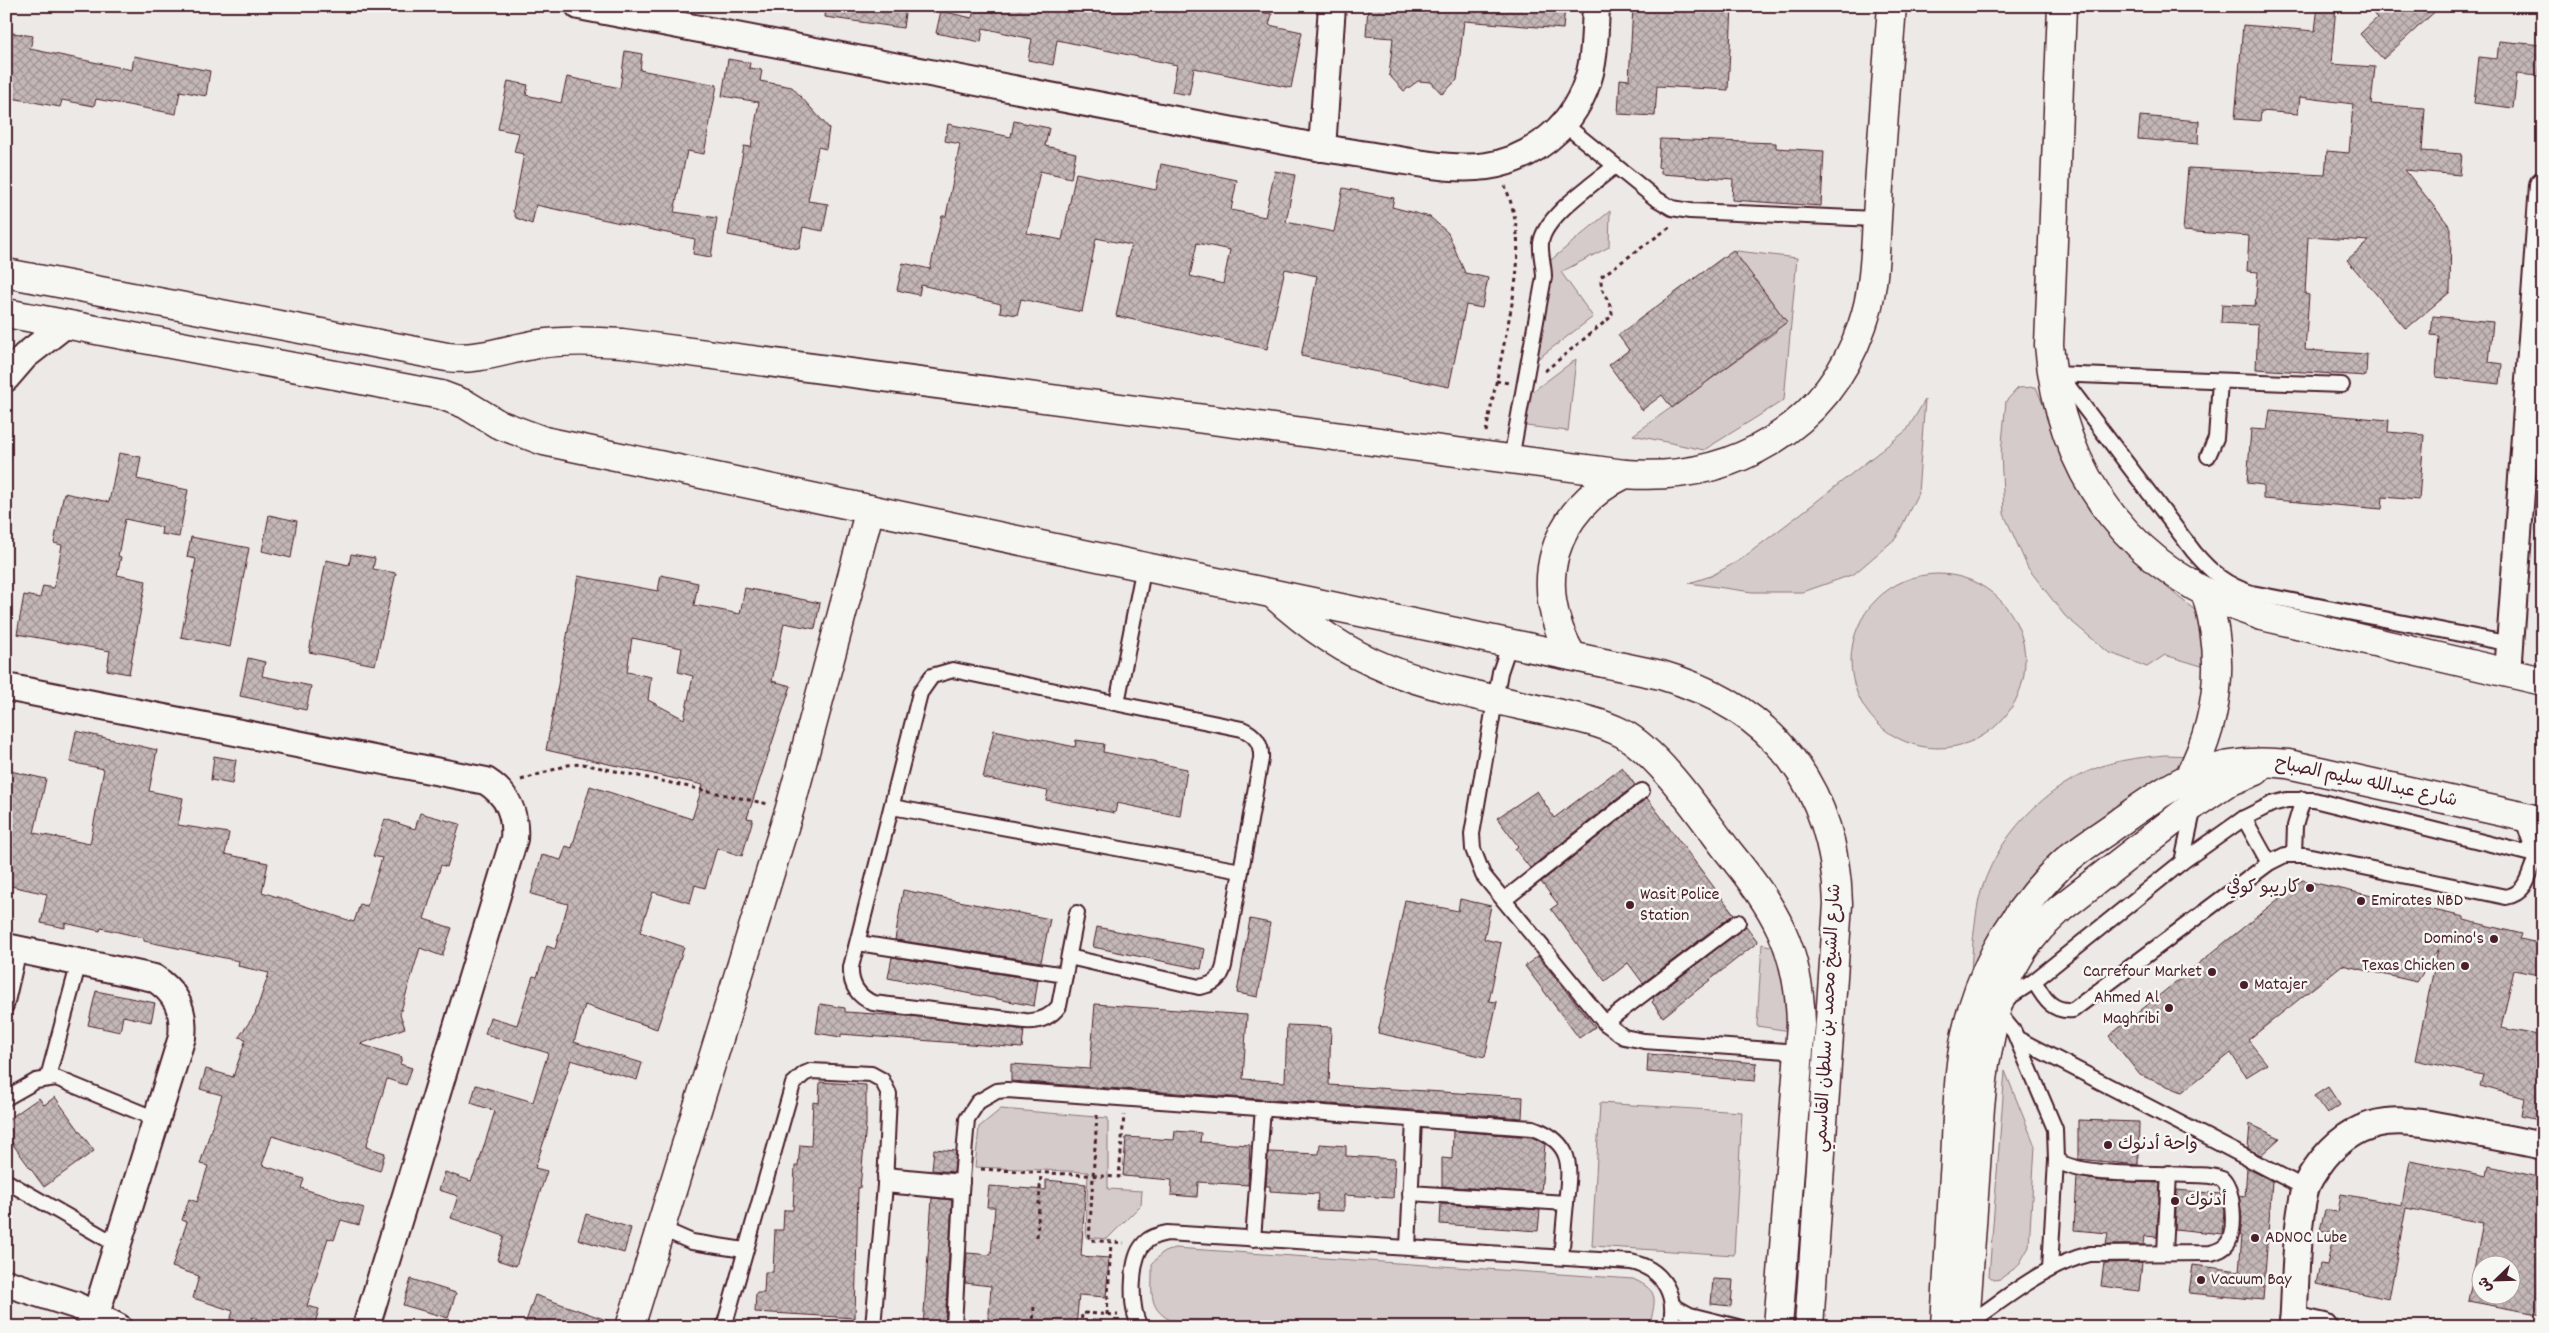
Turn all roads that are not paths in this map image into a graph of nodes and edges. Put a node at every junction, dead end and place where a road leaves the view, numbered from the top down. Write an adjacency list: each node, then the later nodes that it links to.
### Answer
1 (579, 6): 7 (street)
2 (1332, 6): 7 (street)
3 (1596, 6): 6 (street)
4 (1892, 6): 11 (main road)
5 (2062, 6): 16 (main road)
6 (1564, 124): 7 (street); 8 (lane)
7 (1322, 148)
8 (1615, 166): 11 (lane); 22 (lane)
9 (2543, 184): 10 (street)
10 (2543, 189): 29 (street)
11 (1876, 218): 23 (main road)
12 (6, 273): 15 (main road)
13 (6, 313): 14 (main road, شارع الشيخ محمد بن سلطان القاسمي)
14 (66, 324): 17 (street); 20 (main road, شارع الشيخ محمد بن سلطان القاسمي)
15 (461, 359): 20 (main road); 22 (main road)
16 (2055, 374): 18 (lane); 27 (main road); 29 (lane)
17 (6, 378)
18 (2220, 380): 19 (lane); 21 (lane)
19 (2342, 385)
20 (452, 398): 24 (main road, شارع الشيخ محمد بن سلطان القاسمي)
21 (2208, 456)
22 (1511, 459): 23 (main road)
23 (1626, 474): 30 (main road)
24 (870, 509): 25 (main road, شارع الشيخ محمد بن سلطان القاسمي); 77 (main road)
25 (1144, 566): 26 (main road, شارع الشيخ محمد بن سلطان القاسمي); 35 (lane)
26 (1272, 593): 28 (main road, شارع الشيخ محمد بن سلطان القاسمي); 34 (main road)
27 (2206, 594): 31 (main road); 37 (main road)
28 (1502, 641): 30 (main road, شارع الشيخ محمد بن سلطان القاسمي); 34 (lane)
29 (2511, 644): 31 (street)
30 (1572, 656): 100 (main road, شارع الشيخ محمد بن سلطان القاسمي)
31 (2508, 673): 32 (main road)
32 (2543, 681)
33 (6, 687): 91 (street)
34 (1496, 700): 49 (lane); 62 (main road)
35 (1117, 703): 41 (lane); 48 (lane)
36 (2288, 764): 37 (main road, شارع عبدالله سليم الصباح); 40 (main road); 43 (main road, شارع عبدالله سليم الصباح)
37 (2189, 776): 101 (main road)
38 (1642, 791): 49 (lane)
39 (2303, 799): 42 (lane); 44 (lane); 45 (lane)
40 (2195, 804): 46 (lane); 59 (main road)
41 (892, 806): 48 (lane); 52 (lane)
42 (2244, 818): 46 (lane); 47 (lane)
43 (2533, 819): 44 (lane)
44 (2539, 851): 45 (lane)
45 (2294, 854): 47 (lane)
46 (2182, 862): 57 (lane)
47 (2270, 863): 57 (lane)
48 (1241, 871): 54 (lane)
49 (1504, 900): 60 (lane)
50 (1077, 913): 54 (lane)
51 (1738, 922): 60 (lane)
52 (858, 943): 56 (lane); 56 (lane)
53 (13, 949): 55 (street); 58 (lane)
54 (1069, 957): 56 (lane)
55 (79, 962): 63 (lane); 66 (street)
56 (1066, 975)
57 (2034, 981): 59 (lane)
58 (6, 1006)
59 (1996, 1007): 61 (lane); 102 (main road)
60 (1606, 1023): 62 (lane)
61 (2018, 1040): 69 (lane); 74 (lane)
62 (1799, 1052): 99 (main road)
63 (48, 1077): 64 (lane); 66 (lane)
64 (6, 1098)
65 (1263, 1108): 67 (lane); 73 (lane); 78 (lane)
66 (156, 1119): 79 (street)
67 (1414, 1120): 75 (lane); 76 (lane)
68 (2543, 1146): 74 (street)
69 (2056, 1160): 70 (lane); 84 (lane)
70 (2170, 1173): 82 (lane); 82 (lane)
71 (885, 1180): 73 (lane); 81 (lane); 94 (lane)
72 (6, 1181): 79 (lane)
73 (962, 1181): 95 (lane)
74 (2305, 1188): 90 (street)
75 (1410, 1193): 76 (lane); 80 (lane)
76 (1566, 1203): 83 (lane)
77 (660, 1228): 81 (lane); 92 (main road)
78 (1253, 1239): 80 (lane); 87 (lane)
79 (117, 1245): 88 (street)
80 (1408, 1247): 83 (lane)
81 (744, 1250): 93 (lane)
82 (2165, 1252): 84 (lane)
83 (1561, 1257): 86 (lane)
84 (2050, 1269): 102 (lane)
85 (6, 1283): 88 (street)
86 (1672, 1305): 89 (lane); 96 (lane)
87 (1138, 1322)
88 (102, 1323)
89 (1722, 1324): 97 (lane); 98 (lane)
90 (2293, 1324): 103 (street)
91 (366, 1327)
92 (630, 1327)
93 (724, 1327)
94 (873, 1327)
95 (954, 1327)
96 (1670, 1327)
97 (1703, 1327)
98 (1738, 1327)
99 (1778, 1327)
100 (1809, 1327)
101 (1944, 1327)
102 (1965, 1327)
103 (2324, 1327)

